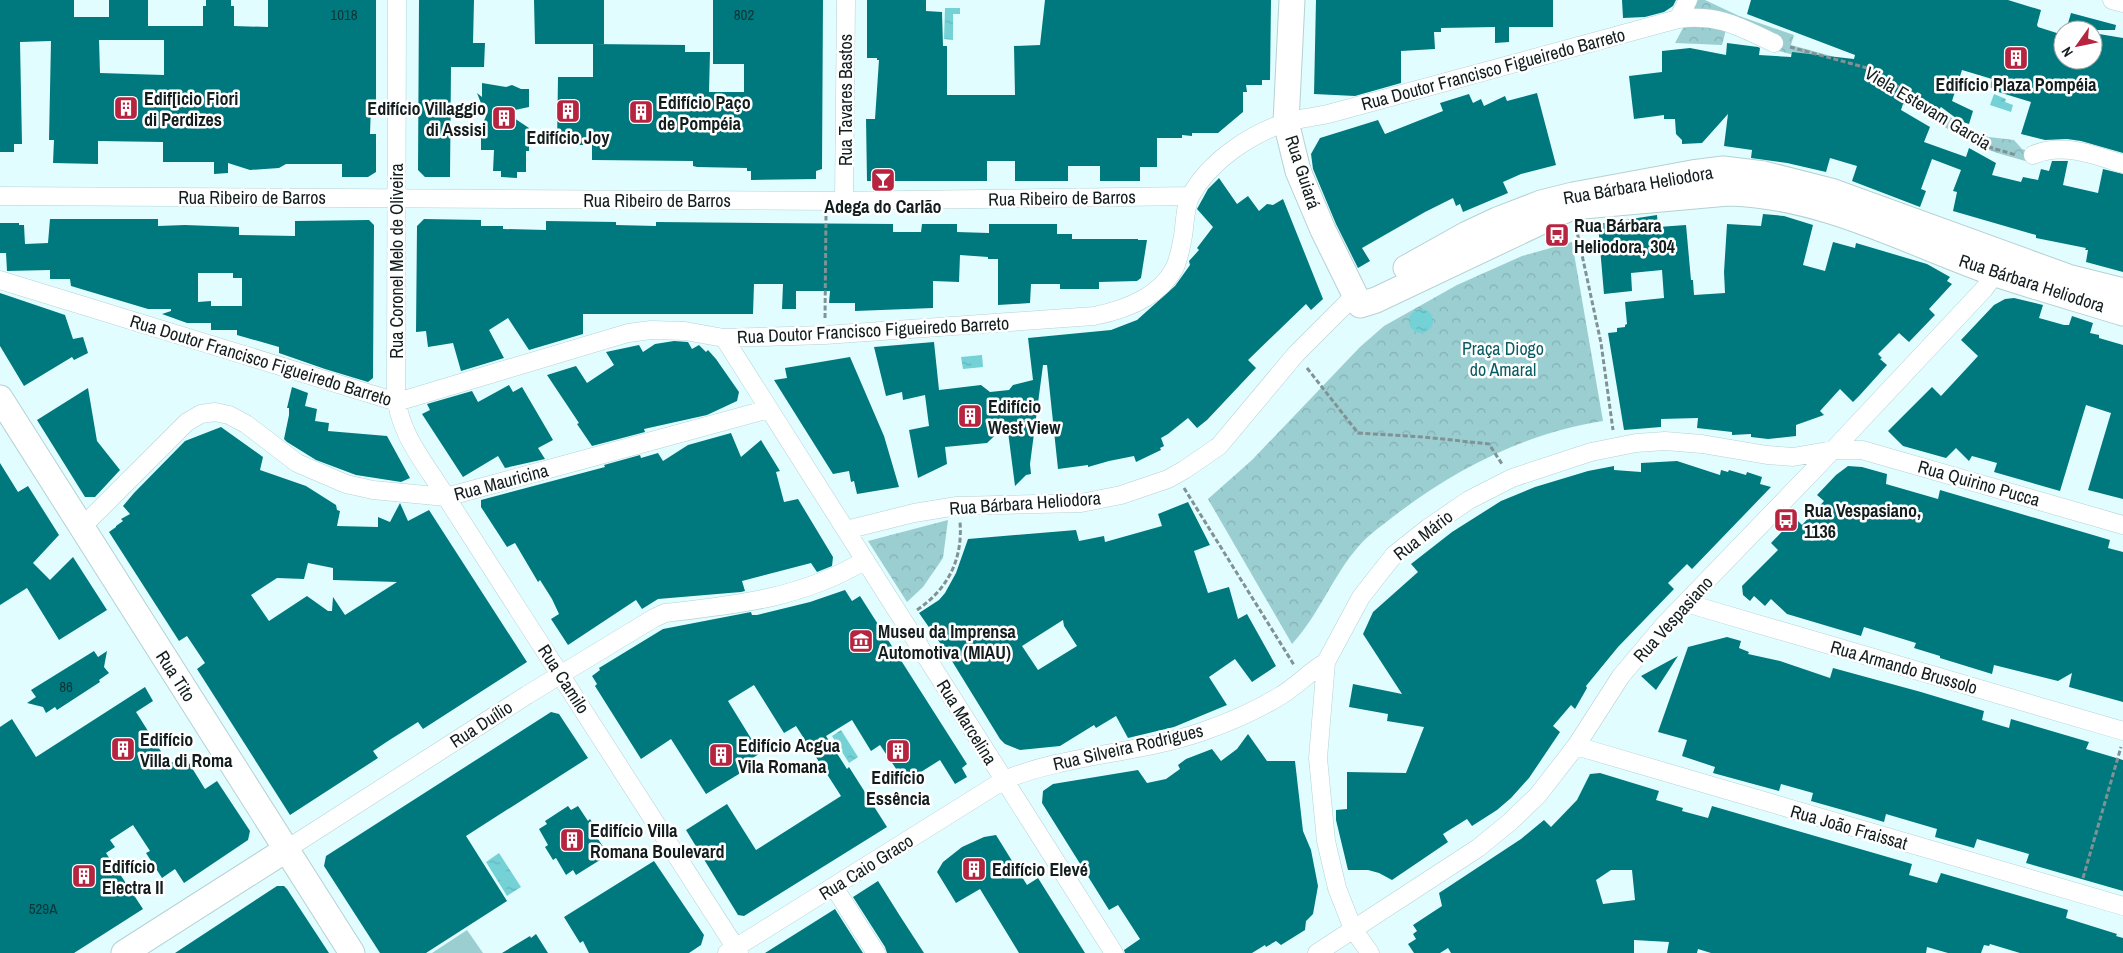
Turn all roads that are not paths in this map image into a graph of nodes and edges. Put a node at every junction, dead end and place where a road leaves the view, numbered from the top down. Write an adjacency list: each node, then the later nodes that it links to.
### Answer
1 (397, 0): 14 (street, Rua Coronel Melo de Oliveira)
2 (846, 0): 15 (street, Rua Tavares Bastos)
3 (1292, 0): 9 (street, Rua Guiará)
4 (1688, 0): 7 (street)
5 (2112, 0): 6 (street)
6 (2123, 3)
7 (1678, 19): 8 (street); 9 (street, Rua Doutor Francisco Figueiredo Barreto)
8 (1774, 43)
9 (1286, 122): 13 (street); 19 (street, Rua Guiará)
10 (2033, 155): 11 (street)
11 (2123, 164)
12 (0, 196): 14 (street, Rua Ribeiro de Barros)
13 (1190, 196): 15 (street, Rua Ribeiro de Barros); 21 (street, Rua Doutor Francisco Figueiredo Barreto)
14 (396, 198): 15 (street, Rua Ribeiro de Barros); 23 (street, Rua Coronel Melo de Oliveira)
15 (844, 200)
16 (2002, 265): 18 (street, Rua Bárbara Heliodora); 19 (street, Rua Bárbara Heliodora); 19 (street, Rua Bárbara Heliodora); 20 (street, Rua Bárbara Heliodora); 25 (street, Rua Vespasiano)
17 (0, 280): 23 (street, Rua Doutor Francisco Figueiredo Barreto)
18 (2123, 291)
19 (1352, 303): 29 (street, Rua Bárbara Heliodora)
20 (2123, 313)
21 (724, 338): 23 (street, Rua Doutor Francisco Figueiredo Barreto); 24 (street, Rua Marcelina)
22 (0, 398): 28 (street, Rua Tito)
23 (396, 402): 26 (street, Rua Camilo)
24 (769, 409): 26 (street, Rua Mauricina); 29 (street, Rua Marcelina)
25 (1833, 450): 27 (street, Rua Quirino Pucca); 31 (street, Rua Vespasiano); 32 (street, Rua Mário)
26 (446, 497): 28 (street, Rua Mauricina); 33 (street, Rua Camilo)
27 (2123, 525)
28 (81, 528): 37 (street, Rua Tito)
29 (846, 530): 30 (street, Rua Marcelina)
30 (865, 560): 33 (street, Rua Duílio); 36 (street, Rua Marcelina)
31 (1686, 604): 34 (street, Rua Armando Brussolo); 35 (street, Rua Vespasiano)
32 (1326, 662): 36 (street, Rua Silveira Rodrigues); 40 (street, Rua Mário)
33 (561, 674): 37 (street, Rua Duílio); 41 (street, Rua Camilo)
34 (2123, 731)
35 (1576, 746): 39 (street, Rua João Fraissat); 40 (street, Rua Vespasiano)
36 (1004, 780): 38 (street, Rua Caio Graco); 45 (street, Rua Marcelina)
37 (287, 849): 42 (street, Rua Duílio); 43 (street, Rua Tito)
38 (834, 886): 41 (street, Rua Caio Graco); 44 (street)
39 (2123, 906)
40 (1354, 929): 46 (street, Rua Vespasiano); 47 (street, Rua Mário)
41 (734, 951)
42 (124, 953)
43 (352, 953)
44 (876, 953)
45 (1114, 953)
46 (1317, 953)
47 (1370, 953)

